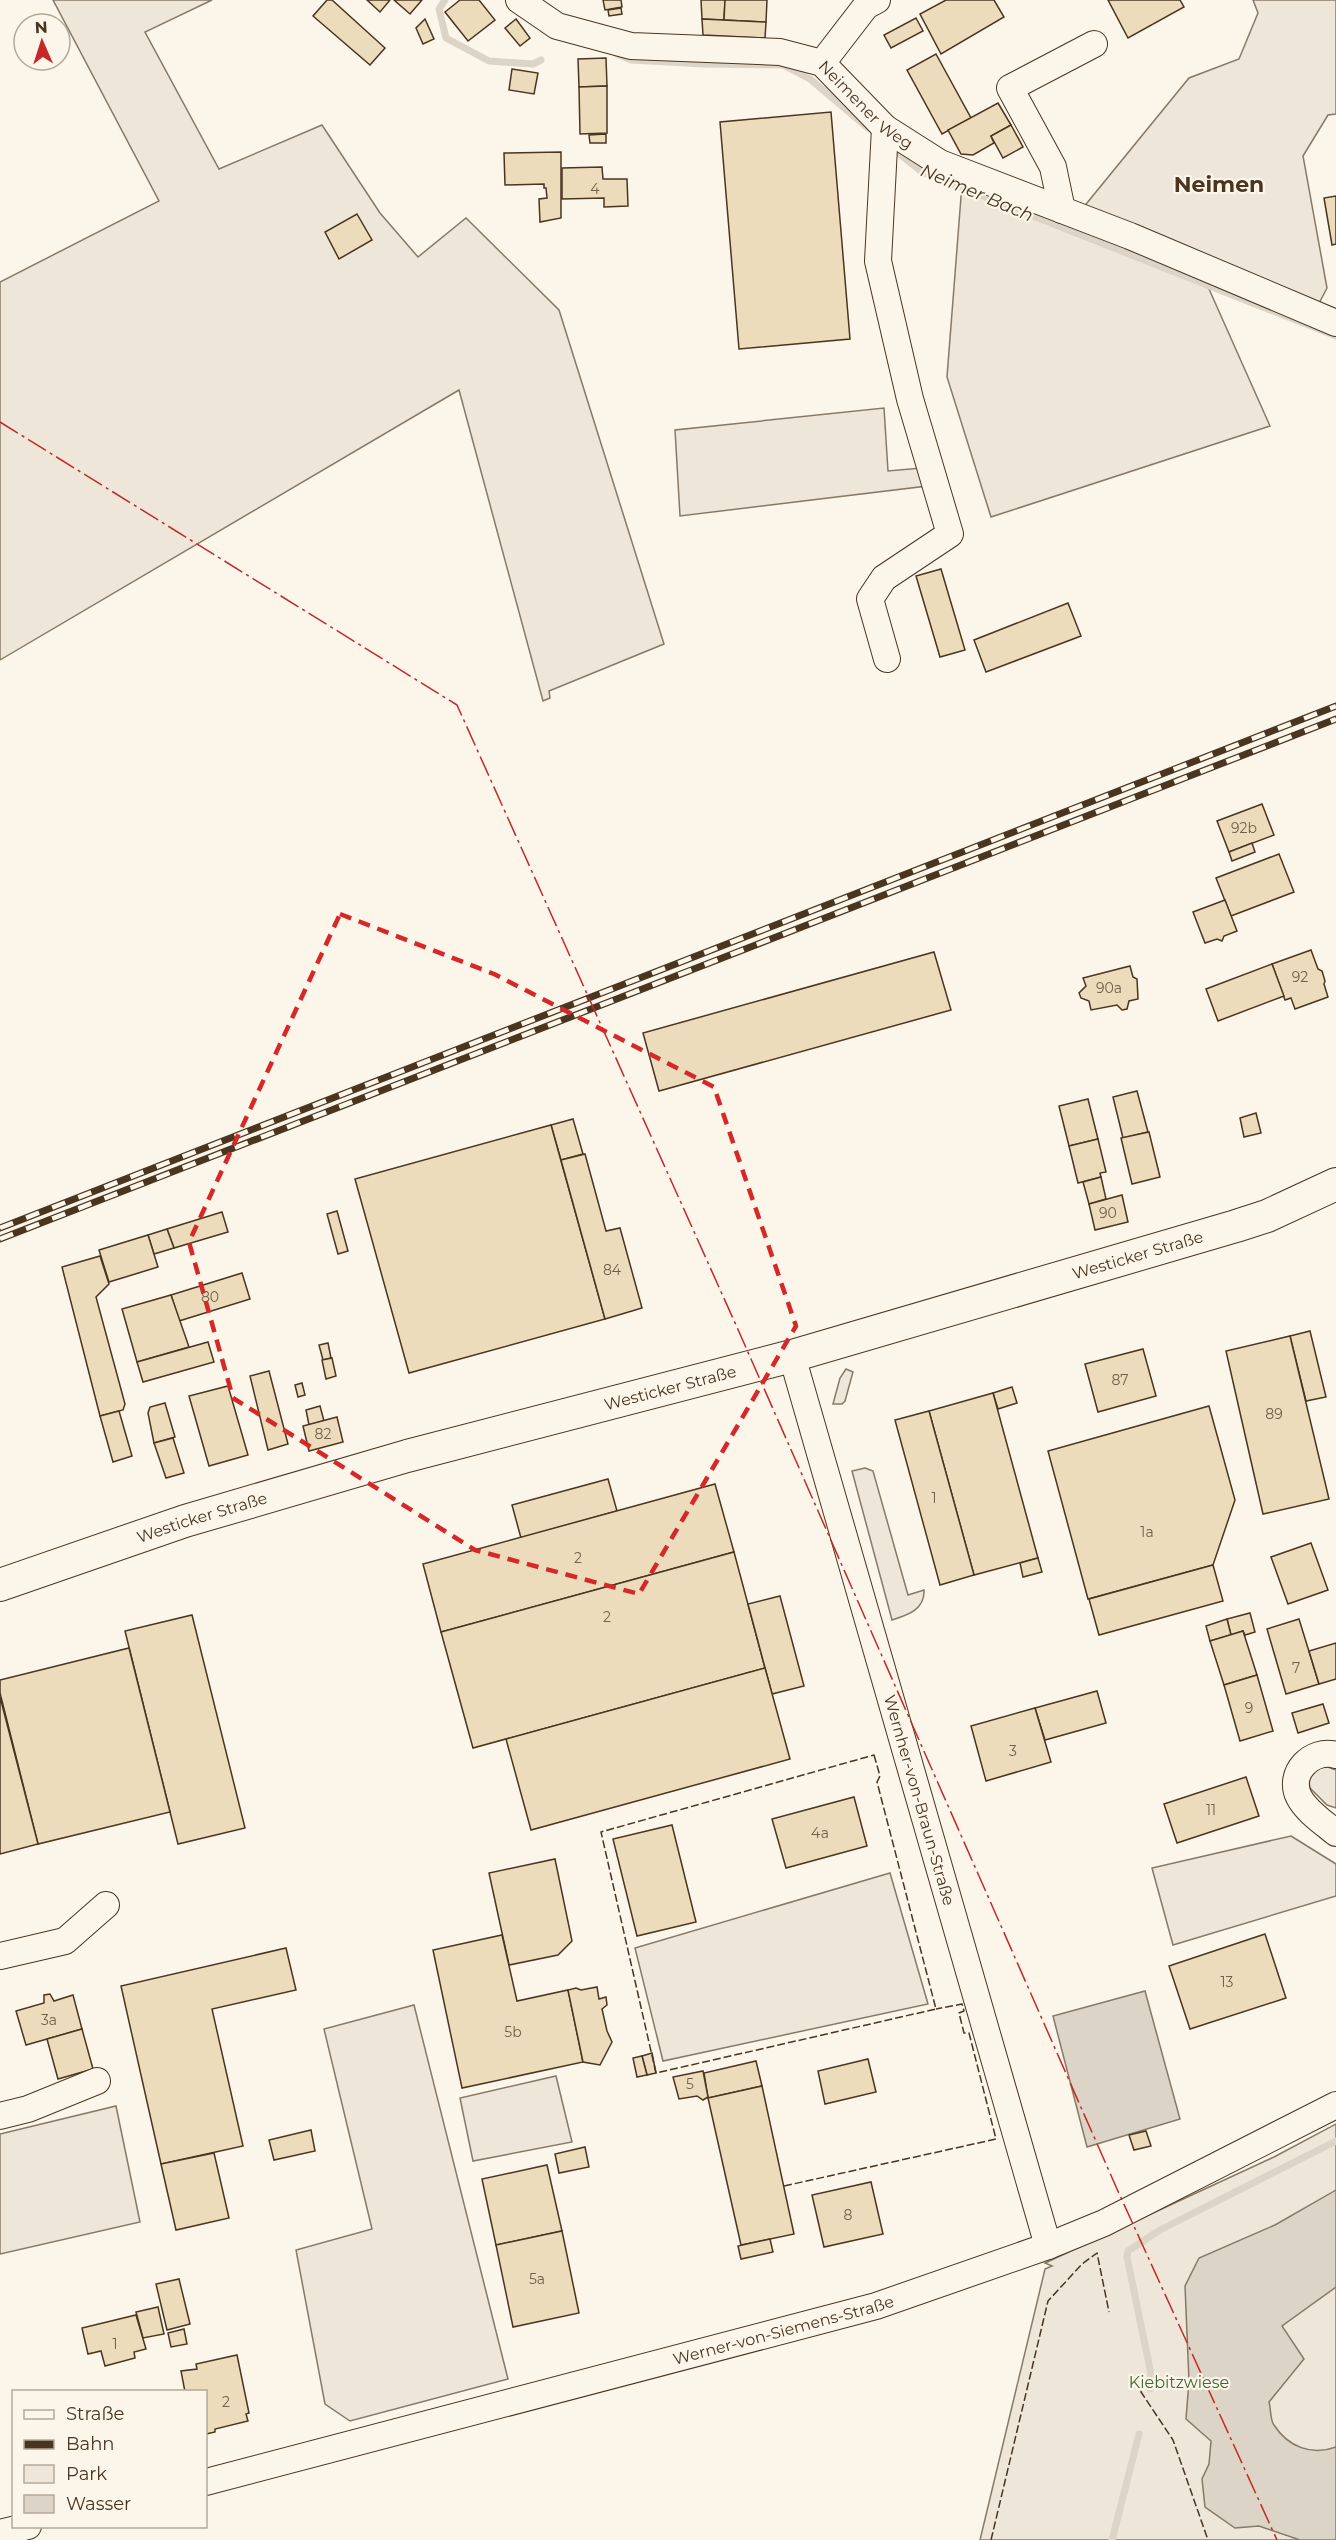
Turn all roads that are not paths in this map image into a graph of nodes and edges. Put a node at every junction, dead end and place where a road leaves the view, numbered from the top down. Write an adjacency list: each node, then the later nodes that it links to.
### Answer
1 (519, 0): 4 (street, Neimener Weg)
2 (877, 0): 4 (street)
3 (1094, 44): 6 (street)
4 (822, 63): 5 (street, Neimener Weg)
5 (885, 128): 6 (street, Neimener Weg); 8 (street)
6 (1062, 210): 7 (street, Neimener Weg)
7 (1336, 322)
8 (887, 659)
9 (1336, 1184): 10 (main road, Westicker Straße)
10 (792, 1356): 11 (main road, Westicker Straße); 19 (street, Wernher-von-Braun-Straße)
11 (0, 1585)
12 (1336, 1755): 13 (street)
13 (1336, 1833)
14 (106, 1905): 15 (street)
15 (0, 1956)
16 (97, 2081): 18 (street)
17 (1336, 2105): 19 (street, Werner-von-Siemens-Straße)
18 (0, 2116)
19 (1048, 2246): 20 (street, Werner-von-Siemens-Straße)
20 (207, 2482)
21 (21, 2528): 22 (street)
22 (0, 2534)

